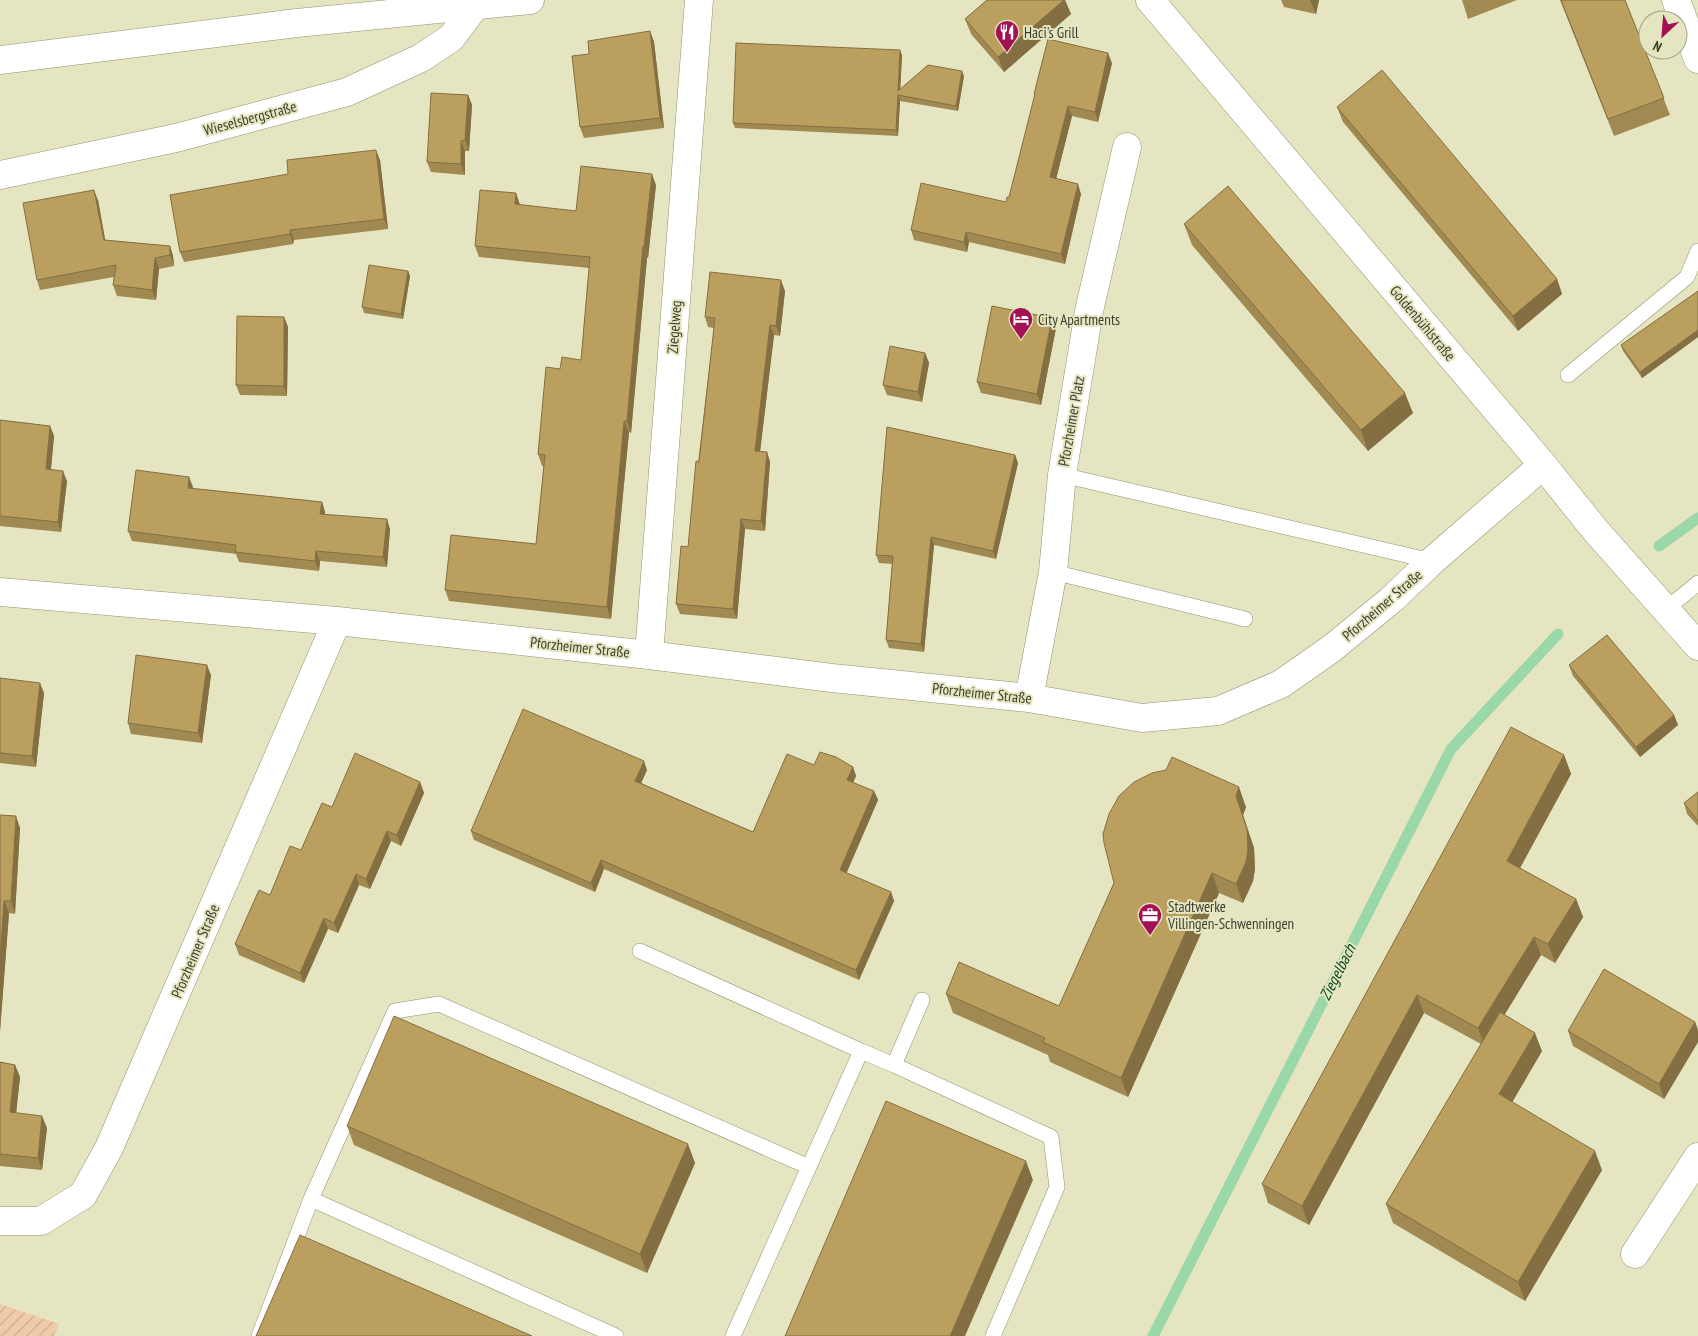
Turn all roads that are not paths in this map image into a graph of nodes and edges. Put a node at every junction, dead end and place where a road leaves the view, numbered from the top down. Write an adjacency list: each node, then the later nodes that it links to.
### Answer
1 (530, 0): 5 (street)
2 (699, 0): 22 (street, Ziegelweg)
3 (1150, 0): 12 (street, Goldenbühlstraße)
4 (1676, 0): 6 (street)
5 (475, 6): 7 (street); 9 (street, Wieselsbergstraße)
6 (1698, 59)
7 (0, 60)
8 (1127, 147): 13 (street, Pforzheimer Platz)
9 (0, 175)
10 (1698, 252): 11 (lane)
11 (1568, 374)
12 (1543, 464): 14 (street, Pforzheimer Straße); 18 (street, Goldenbühlstraße)
13 (1062, 475): 14 (lane); 15 (street, Pforzheimer Platz)
14 (1432, 562): 23 (street, Pforzheimer Straße)
15 (1053, 572): 19 (lane); 23 (street, Pforzheimer Platz)
16 (1698, 583): 18 (lane)
17 (0, 592): 20 (street, Pforzheimer Straße)
18 (1665, 610): 21 (street, Goldenbühlstraße)
19 (1245, 619)
20 (337, 621): 22 (street, Pforzheimer Straße); 31 (street, Pforzheimer Straße)
21 (1698, 646)
22 (649, 655): 23 (street, Pforzheimer Straße)
23 (1029, 698)
24 (640, 951): 26 (lane)
25 (922, 1000): 27 (lane)
26 (861, 1051): 27 (lane); 29 (lane)
27 (894, 1065): 36 (lane)
28 (1698, 1157): 32 (street)
29 (809, 1167): 30 (lane); 35 (lane)
30 (310, 1199): 33 (lane); 34 (lane)
31 (0, 1221)
32 (1635, 1254)
33 (259, 1336)
34 (616, 1336)
35 (733, 1336)
36 (993, 1336)

